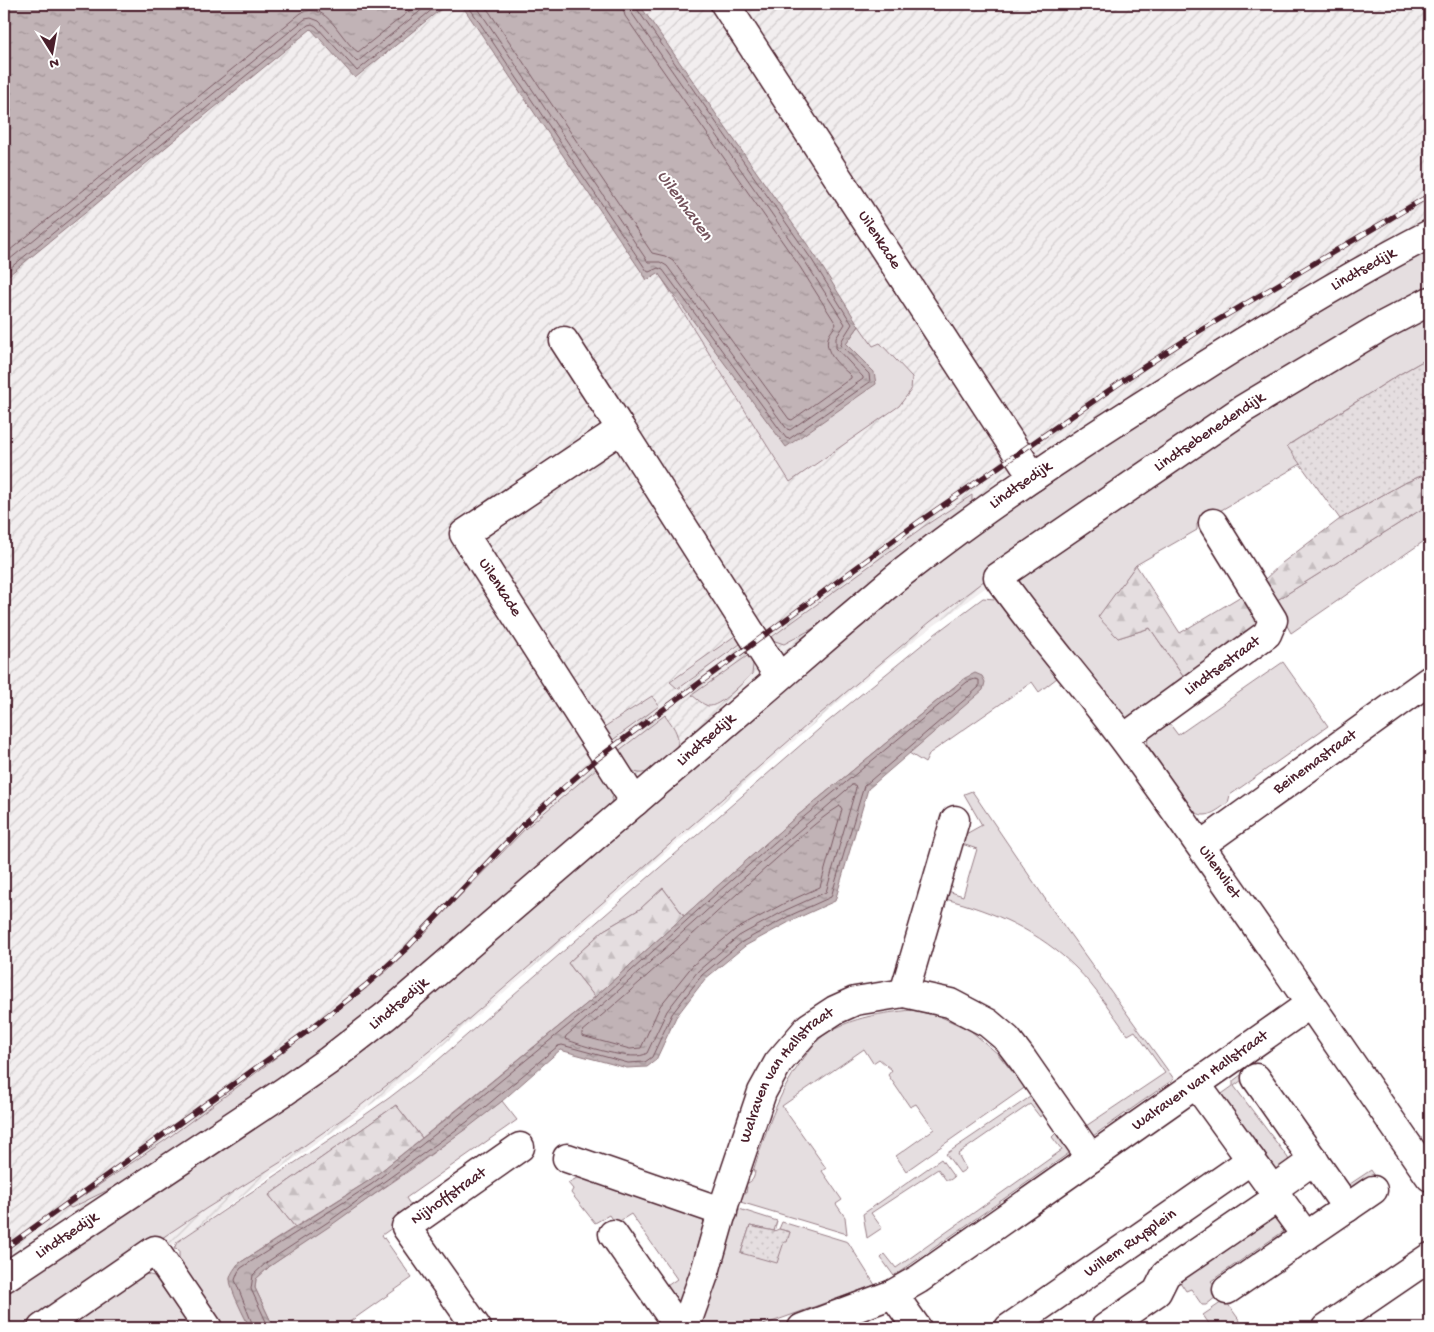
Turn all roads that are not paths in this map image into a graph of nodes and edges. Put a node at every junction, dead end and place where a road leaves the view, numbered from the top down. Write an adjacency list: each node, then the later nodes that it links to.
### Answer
1 (725, 4): 6 (street, Uilenkade)
2 (1430, 234): 6 (street, Lindtsedijk)
3 (1430, 301): 8 (street, Lindtsebenedendijk)
4 (564, 341): 5 (street)
5 (621, 429): 9 (street); 12 (street, Uilenkade)
6 (1033, 477): 9 (street, Lindtsedijk)
7 (1213, 523): 11 (street, Lindtsestraat)
8 (998, 577): 11 (street, Uilenvliet)
9 (779, 677): 12 (street, Lindtsedijk)
10 (1430, 680): 14 (street, Beinemastraat)
11 (1124, 738): 14 (street, Uilenvliet)
12 (635, 802): 32 (street, Lindtsedijk)
13 (955, 820): 15 (street)
14 (1201, 845): 16 (street, Uilenvliet)
15 (904, 992): 21 (street, Walraven van Hallstraat); 28 (street, Walraven van Hallstraat)
16 (1310, 1004): 18 (street, Walraven van Hallstraat); 24 (street, Uilenvliet)
17 (1256, 1078): 23 (street)
18 (1196, 1084): 21 (street, Walraven van Hallstraat); 22 (street)
19 (520, 1147): 37 (street, Nijhoffstraat)
20 (567, 1158): 28 (street)
21 (1091, 1158): 34 (street, Walraven van Hallstraat)
22 (1251, 1160): 26 (street); 42 (street, Willem Ruysplein)
23 (1314, 1160): 26 (street); 27 (street)
24 (1430, 1177)
25 (1373, 1190): 27 (street)
26 (1274, 1194): 30 (street); 43 (street)
27 (1346, 1208): 30 (street)
28 (723, 1212): 39 (street, Walraven van Hallstraat)
29 (613, 1234): 38 (street)
30 (1306, 1236): 33 (street)
31 (1430, 1257): 44 (street)
32 (4, 1278)
33 (1227, 1290)
34 (893, 1294): 40 (street, Walraven van Hallstraat); 41 (street)
35 (42, 1328): 36 (street)
36 (208, 1328)
37 (477, 1328)
38 (679, 1328)
39 (685, 1328)
40 (803, 1328)
41 (917, 1328)
42 (1009, 1328)
43 (1105, 1328)
44 (1326, 1328)

